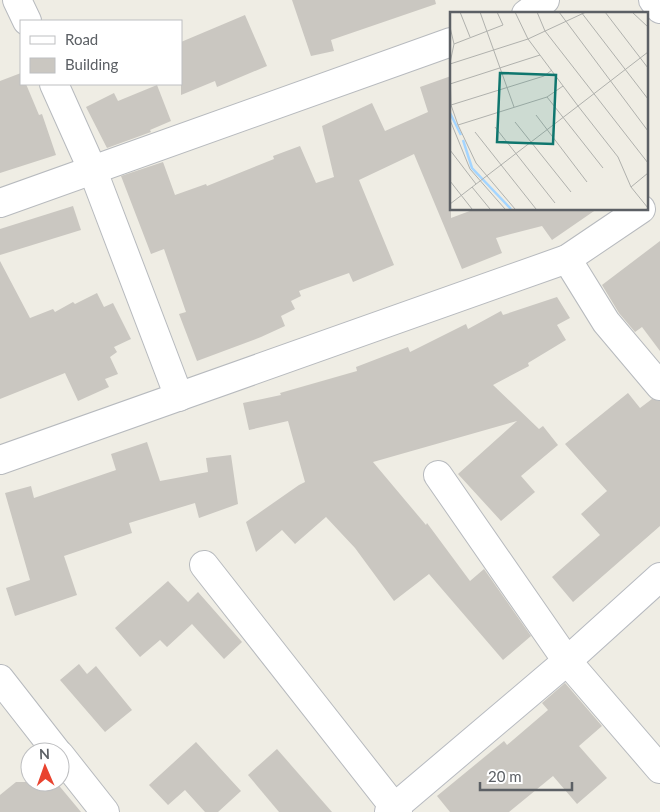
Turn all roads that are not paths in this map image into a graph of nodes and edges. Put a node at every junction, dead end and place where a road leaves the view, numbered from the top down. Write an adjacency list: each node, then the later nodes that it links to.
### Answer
1 (17, 0): 6 (street)
2 (545, 0): 5 (street)
3 (653, 0): 4 (street)
4 (660, 9)
5 (529, 12)
6 (27, 20)
7 (450, 42): 9 (street)
8 (54, 85): 9 (street)
9 (93, 171): 11 (street); 16 (street)
10 (660, 196): 12 (street)
11 (0, 203)
12 (648, 204)
13 (639, 210): 14 (street)
14 (567, 258): 15 (street); 16 (street)
15 (660, 386)
16 (178, 397): 17 (street)
17 (0, 460)
18 (438, 474): 21 (street)
19 (204, 565): 26 (street)
20 (660, 577): 21 (street)
21 (567, 661): 25 (street); 26 (street)
22 (0, 679): 23 (street)
23 (50, 742)
24 (70, 768): 27 (street)
25 (660, 768)
26 (394, 810)
27 (105, 812)

